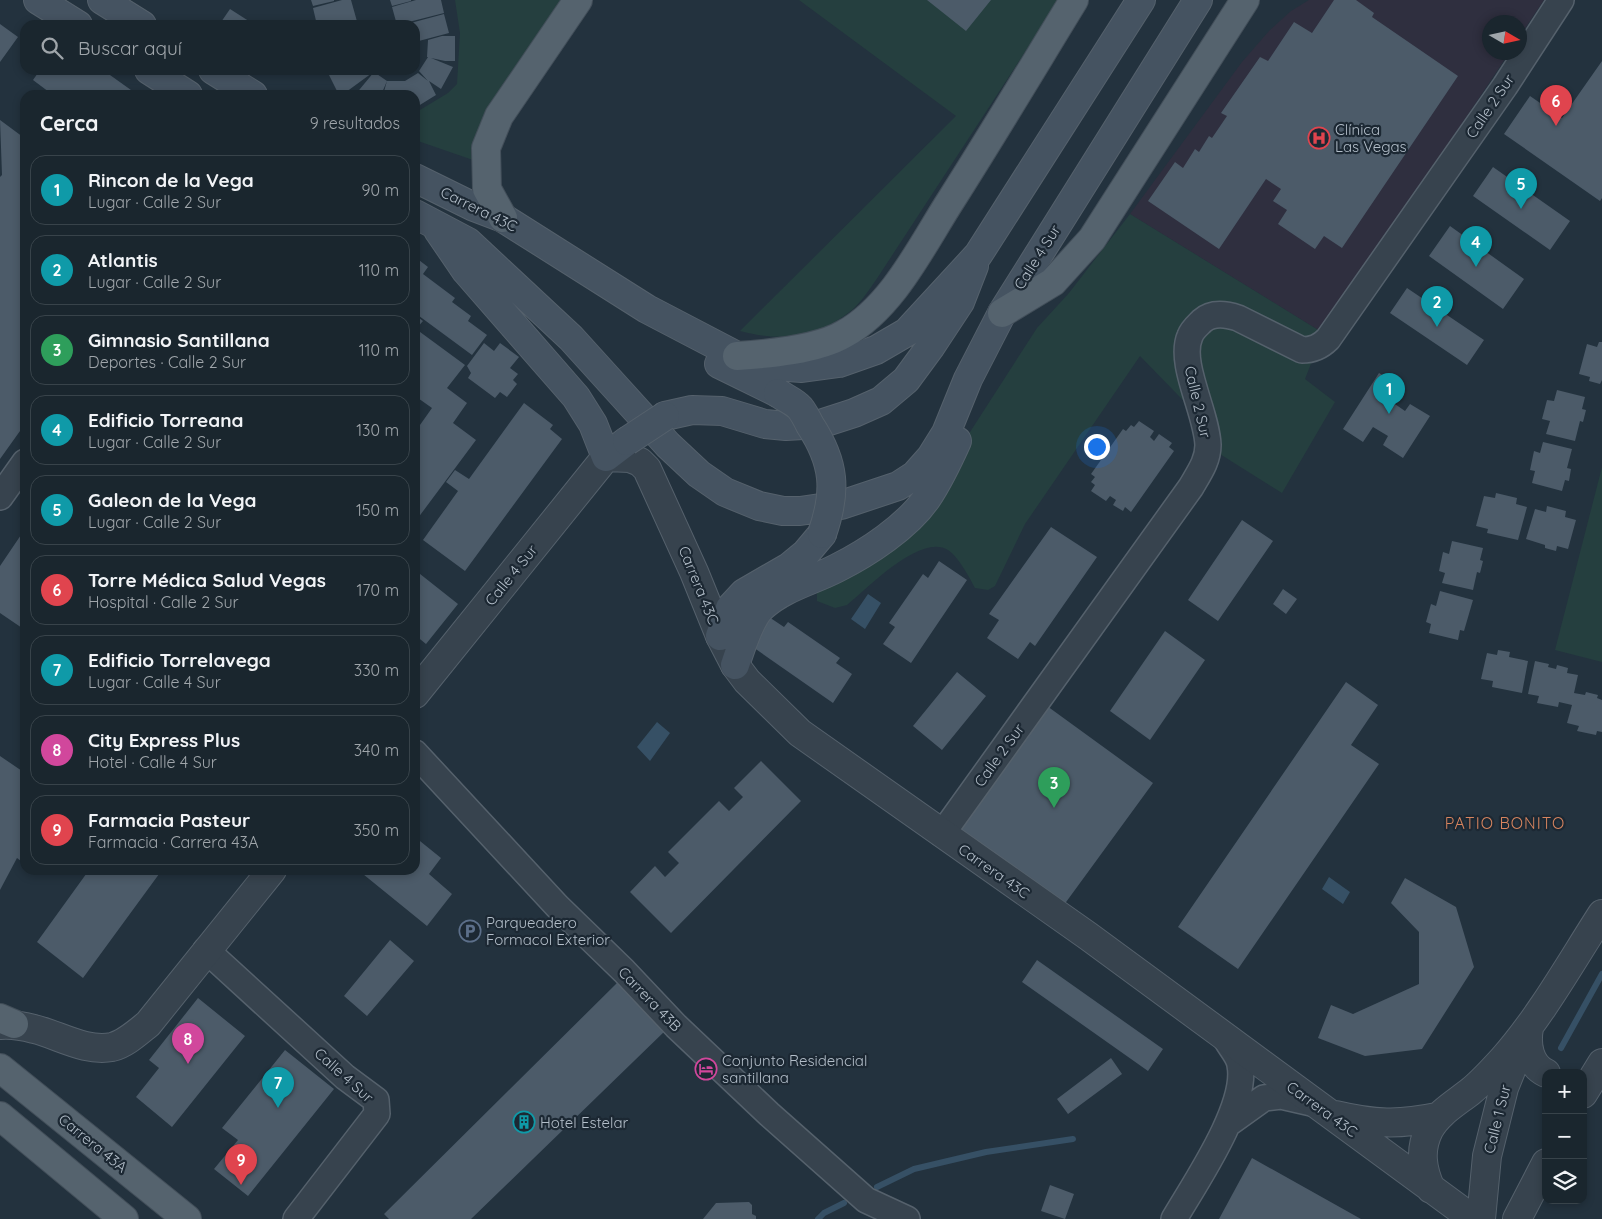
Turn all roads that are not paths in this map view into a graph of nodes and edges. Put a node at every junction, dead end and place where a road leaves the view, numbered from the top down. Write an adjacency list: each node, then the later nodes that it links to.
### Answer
1 (38, 0): 9 (main road)
2 (102, 0): 10 (main road)
3 (578, 0): 17 (main road)
4 (1074, 0): 21 (main road)
5 (1141, 0): 19 (main road)
6 (1245, 0): 20 (main road)
7 (1561, 0): 30 (street, Calle 2 Sur)
8 (1197, 2): 20 (main road, Calle 4 Sur)
9 (70, 20)
10 (134, 20)
11 (157, 75): 13 (main road)
12 (221, 75): 14 (main road)
13 (180, 90)
14 (245, 90)
15 (420, 180): 16 (main road, Carrera 43C)
16 (474, 207): 17 (main road, Carrera 43C); 26 (main road, bridge)
17 (503, 218): 21 (main road, Carrera 43C)
18 (425, 219): 22 (main road, Calle 4 Sur); 23 (main road)
19 (978, 255): 21 (main road, Carrera 43C); 23 (main road, bridge)
20 (1002, 313): 22 (main road, Calle 4 Sur)
21 (737, 356)
22 (968, 379): 27 (main road)
23 (616, 449): 26 (street, Carrera 43C); 28 (street, Calle 4 Sur)
24 (20, 469): 25 (street)
25 (0, 497)
26 (720, 636): 27 (street, Carrera 43C)
27 (735, 665): 30 (street, Carrera 43C)
28 (420, 688)
29 (420, 758): 51 (street, Carrera 43B)
30 (942, 834): 36 (street, Carrera 43C)
31 (268, 875): 33 (street)
32 (1602, 915): 35 (street, Calle 1 Sur)
33 (206, 950): 34 (street); 50 (street, Calle 4 Sur)
34 (5, 1022)
35 (1530, 1024): 39 (street); 44 (street, Calle 1 Sur); 54 (street, Calle 1 Sur)
36 (1226, 1038): 42 (street, Carrera 43C); 45 (street, Calle 1 Sur)
37 (1602, 1062): 40 (street); 41 (street)
38 (0, 1068): 49 (main road, Carrera 43A)
39 (1542, 1072)
40 (1587, 1075)
41 (1587, 1087)
42 (1322, 1109): 44 (street, Calle 1 Sur); 45 (street, Calle 1 Sur); 47 (street, Carrera 43C)
43 (0, 1116): 48 (main road)
44 (1437, 1117): 47 (street, Calle 1 Sur)
45 (1229, 1123): 52 (street, Calle 1 Sur)
46 (1542, 1171): 55 (street)
47 (1431, 1189): 53 (street, Carrera 43C)
48 (124, 1219)
49 (187, 1219)
50 (296, 1219)
51 (907, 1219)
52 (1174, 1219)
53 (1473, 1219)
54 (1482, 1219)
55 (1517, 1219)

